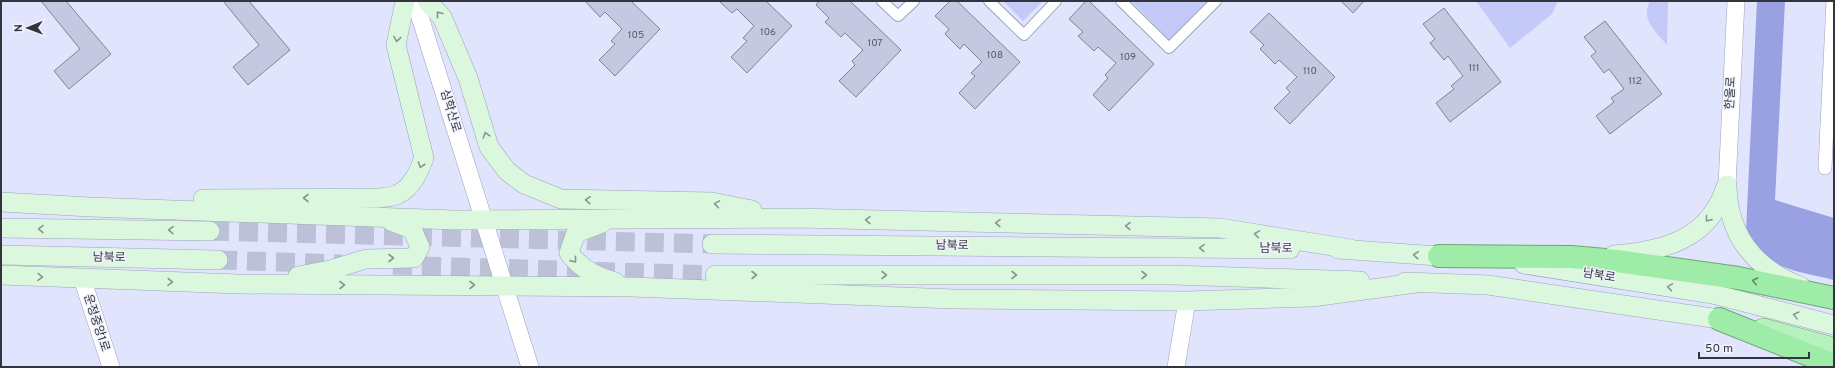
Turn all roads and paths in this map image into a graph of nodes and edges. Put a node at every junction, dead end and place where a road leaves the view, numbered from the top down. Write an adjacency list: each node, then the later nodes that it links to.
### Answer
1 (405, 1): 16 (main road, one-way to 16)
2 (415, 1): 20 (street, 심학산로)
3 (427, 1): 18 (main road, one-way to 3)
4 (882, 1): 5 (street)
5 (914, 1)
6 (989, 1): 7 (street)
7 (1056, 1)
8 (1121, 1): 9 (street)
9 (1216, 1)
10 (1736, 1): 14 (street, 한울로)
11 (1833, 1): 12 (street)
12 (1831, 126): 13 (street)
13 (1825, 168)
14 (1727, 185): 27 (main road, one-way to 27); 36 (main road)
15 (1, 202): 16 (main road)
16 (90, 208): 17 (main road)
17 (382, 217): 20 (main road); 33 (main road, one-way to 17)
18 (797, 218): 19 (main road); 24 (main road, one-way to 18)
19 (611, 219): 20 (main road); 35 (main road, one-way to 35)
20 (485, 220): 34 (street, 심학산로)
21 (1, 228): 22 (main road, one-way to 21)
22 (210, 231)
23 (712, 244): 24 (main road, 남북로, one-way to 23)
24 (1351, 249): 26 (main road, 남북로, one-way to 24)
25 (1, 255): 28 (main road, 남북로)
26 (1439, 256): 27 (highway); 39 (main road, 남북로, one-way to 26)
27 (1571, 257): 36 (highway, one-way to 27)
28 (218, 260)
29 (1, 275): 31 (main road, one-way to 31)
30 (715, 275): 32 (main road, 남북로, one-way to 32)
31 (82, 278): 33 (main road, one-way to 33); 42 (street, 운정중앙1로)
32 (1416, 283): 37 (main road); 38 (main road, 남북로)
33 (257, 284): 34 (main road, one-way to 34)
34 (506, 286): 35 (main road); 43 (street, 심학산로)
35 (630, 286): 37 (main road)
36 (1831, 297)
37 (1187, 301): 44 (street)
38 (1719, 319): 40 (main road, 남북로); 41 (highway)
39 (1834, 326)
40 (1834, 348)
41 (1834, 365)
42 (111, 367)
43 (530, 367)
44 (1176, 367)

